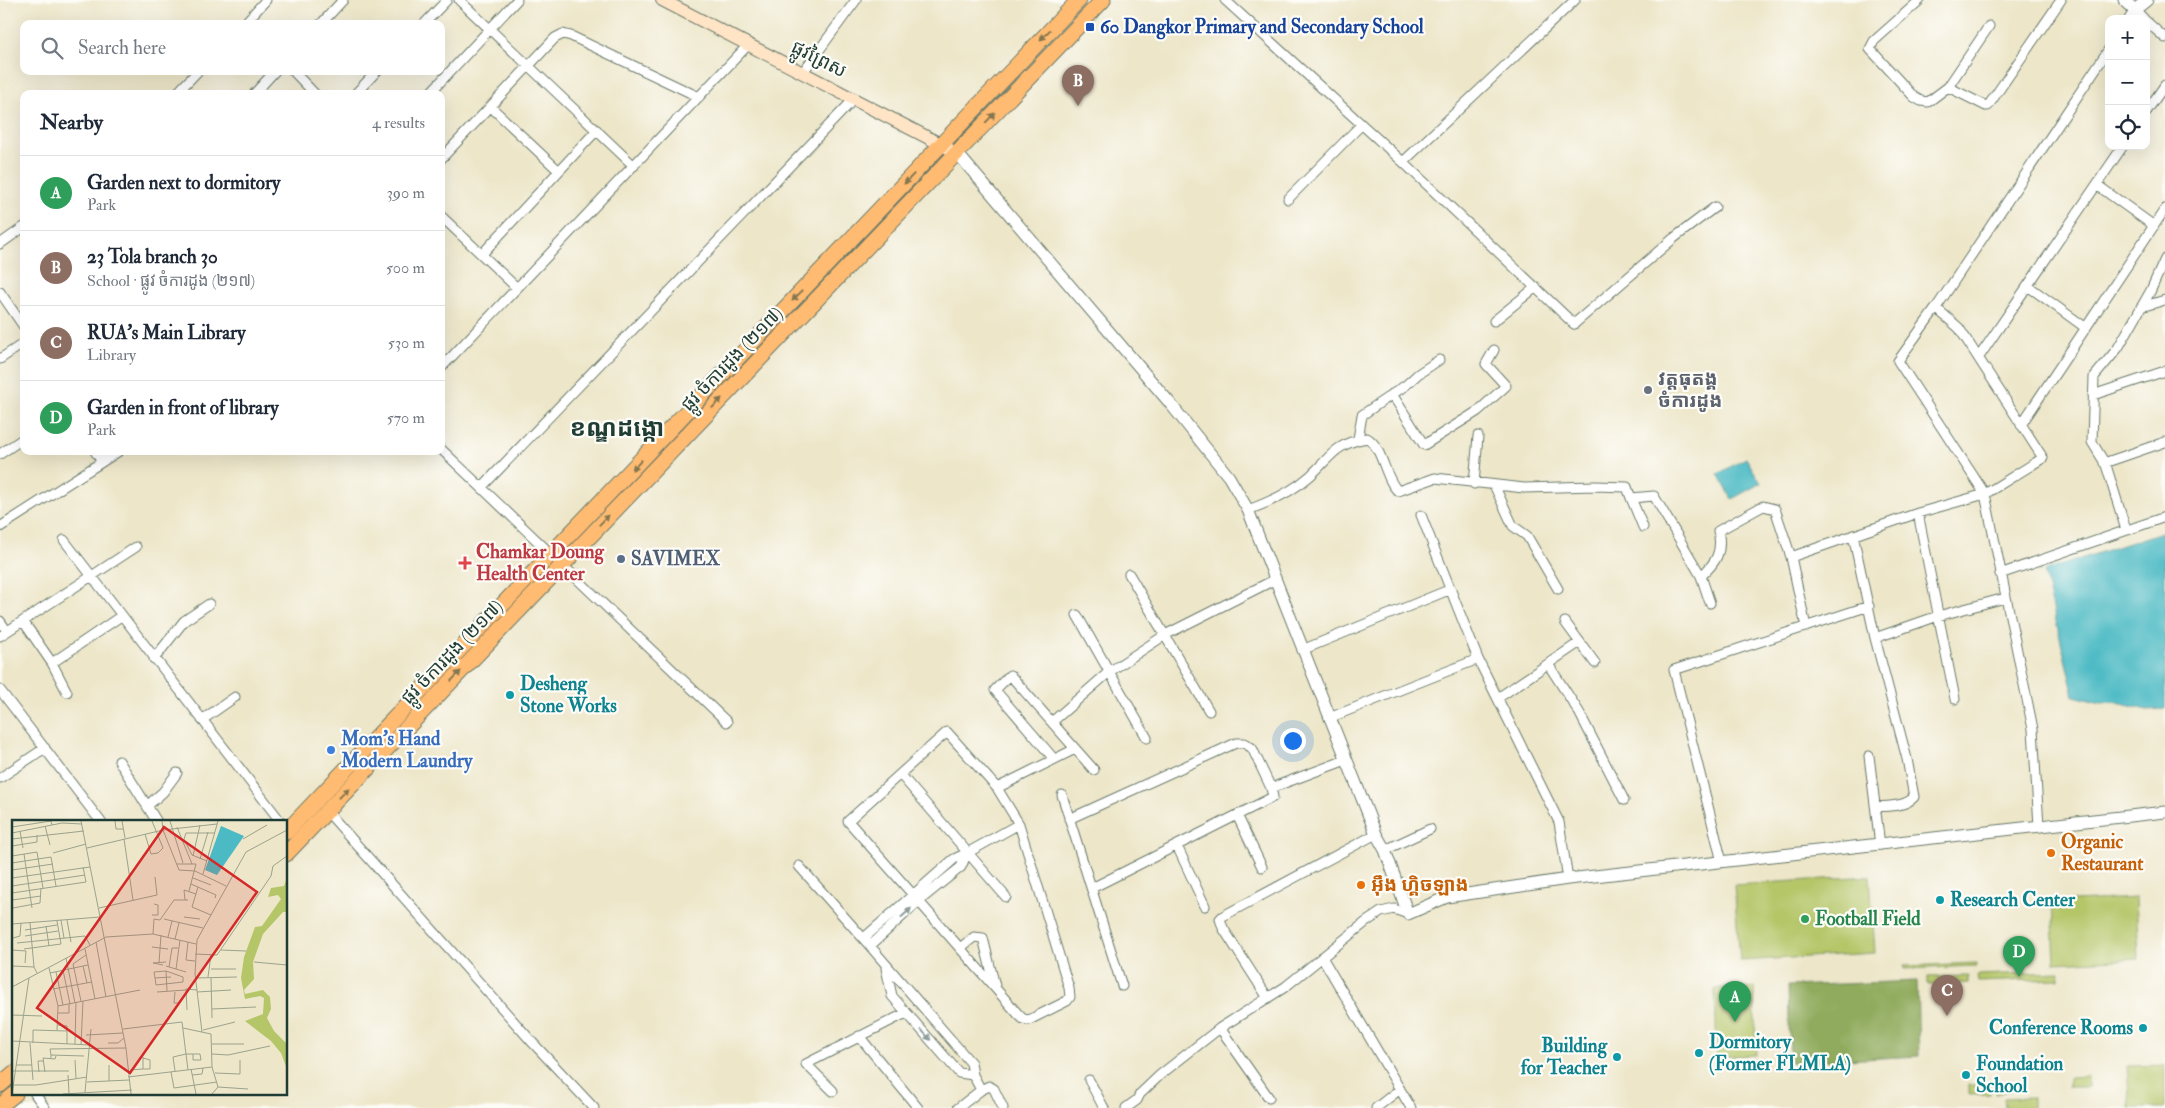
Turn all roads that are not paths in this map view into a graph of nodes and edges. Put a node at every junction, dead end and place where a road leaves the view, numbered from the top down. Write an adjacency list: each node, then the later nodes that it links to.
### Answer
1 (266, 0): 17 (street)
2 (344, 0): 18 (street)
3 (447, 0): 19 (street)
4 (460, 0): 22 (street)
5 (517, 0): 22 (street)
6 (662, 0): 24 (main road, ផ្លូវព្រៃស)
7 (856, 0): 27 (street)
8 (1079, 0): 45 (main road, ផ្លូវ ចំការដូង (២១៧), one-way to 45)
9 (1103, 0): 47 (main road, ផ្លូវ ចំការដូង (២១៧), one-way to 9)
10 (1225, 0): 43 (street)
11 (1575, 0): 49 (street)
12 (1920, 0): 33 (street)
13 (2061, 0): 33 (street)
14 (2124, 0): 16 (street)
15 (2147, 0): 16 (street)
16 (2132, 15)
17 (248, 20)
18 (325, 20)
19 (428, 20)
20 (2150, 24): 23 (street)
21 (1989, 26): 33 (street)
22 (490, 28): 26 (street); 38 (street)
23 (2165, 38)
24 (749, 44): 27 (main road, ផ្លូវព្រៃស); 39 (street)
25 (2105, 55): 68 (street)
26 (529, 66): 39 (street); 42 (street); 44 (street)
27 (803, 72): 40 (main road, ផ្លូវព្រៃស)
28 (194, 75): 34 (street)
29 (271, 75): 35 (street)
30 (297, 75): 36 (street)
31 (373, 75): 37 (street)
32 (2165, 84): 41 (street)
33 (1948, 87)
34 (180, 90)
35 (258, 90)
36 (311, 90)
37 (359, 90)
38 (433, 90)
39 (699, 97): 50 (street)
40 (855, 98): 45 (main road, ផ្លូវព្រៃស); 94 (street)
41 (2150, 106)
42 (491, 107): 48 (street); 51 (street)
43 (1361, 126): 49 (street); 53 (street)
44 (597, 130): 50 (street); 51 (street)
45 (943, 143): 47 (main road, ផ្លូវព្រៃស); 107 (main road, ផ្លូវ ចំការដូង (២១៧), one-way to 107)
46 (2120, 150): 52 (street)
47 (956, 154): 97 (street); 109 (main road, ផ្លូវ ចំការដូង (២១៧), one-way to 47)
48 (445, 155)
49 (1403, 162): 62 (street)
50 (634, 166): 64 (street)
51 (559, 171): 60 (street)
52 (2097, 185): 57 (street); 63 (street)
53 (1288, 199)
54 (1715, 208): 62 (street)
55 (2165, 208): 57 (street)
56 (445, 220): 60 (street)
57 (2154, 226): 71 (street)
58 (20, 231): 59 (street)
59 (0, 244)
60 (482, 254): 64 (street)
61 (2165, 259): 67 (street)
62 (1536, 286): 70 (street)
63 (2028, 286): 71 (street); 74 (street)
64 (517, 288): 77 (street)
65 (0, 292): 69 (street)
66 (2165, 300): 67 (street)
67 (2142, 307): 80 (street)
68 (1936, 308): 74 (street); 95 (street)
69 (20, 321)
70 (1494, 321)
71 (2086, 328): 81 (street)
72 (20, 346): 75 (street)
73 (1494, 350): 79 (street)
74 (1979, 357): 81 (street)
75 (0, 359)
76 (1439, 360): 79 (street)
77 (445, 364)
78 (2165, 371): 80 (street)
79 (1392, 394): 83 (street)
80 (2093, 395): 91 (street)
81 (2021, 425): 95 (street)
82 (1478, 436): 92 (street)
83 (1358, 439): 92 (street); 97 (street)
84 (20, 441): 87 (street)
85 (2165, 442): 91 (street)
86 (445, 453): 94 (street)
87 (0, 454)
88 (98, 455): 90 (street)
89 (113, 455): 90 (street)
90 (102, 462): 101 (street)
91 (2104, 462): 103 (street)
92 (1474, 484): 93 (street)
93 (1494, 485): 96 (street); 116 (street)
94 (482, 488): 107 (street)
95 (1984, 494): 98 (street); 111 (street)
96 (1631, 498): 102 (street); 112 (street)
97 (1248, 510): 114 (street)
98 (1918, 513): 104 (street); 123 (street)
99 (1421, 515): 115 (street)
100 (2165, 517): 103 (street)
101 (0, 527)
102 (1643, 527)
103 (2126, 530): 111 (street)
104 (1853, 535): 108 (street); 120 (street)
105 (64, 540): 113 (street)
106 (136, 547): 113 (street)
107 (551, 554): 109 (street); 163 (main road, ផ្លូវ ចំការដូង (២១៧))
108 (1791, 557): 112 (street); 127 (street)
109 (562, 565): 147 (street); 167 (main road, ផ្លូវ ចំការដូង (២១៧), one-way to 109)
110 (1129, 574): 129 (street)
111 (2000, 574): 117 (street)
112 (1700, 576): 118 (street)
113 (91, 578): 122 (street); 125 (street)
114 (1276, 579): 129 (street); 132 (street)
115 (1451, 589): 132 (street); 134 (street)
116 (1558, 590)
117 (2005, 598): 123 (street); 176 (street)
118 (1710, 603)
119 (209, 604): 133 (street)
120 (1869, 606): 127 (street); 130 (street)
121 (1077, 615): 138 (street)
122 (121, 616): 133 (street); 135 (street)
123 (1938, 616): 130 (street); 143 (street)
124 (0, 621): 128 (street)
125 (23, 621): 128 (street); 135 (street)
126 (1565, 622): 131 (street)
127 (1806, 627): 184 (street)
128 (3, 634)
129 (1165, 635): 138 (street); 144 (street)
130 (1875, 638): 166 (street)
131 (1580, 642): 136 (street); 137 (street)
132 (1302, 650): 145 (street)
133 (154, 659): 146 (street)
134 (1478, 659): 142 (street); 145 (street)
135 (52, 663): 140 (street)
136 (1595, 663)
137 (1548, 664): 142 (street); 164 (street)
138 (1109, 672): 148 (street); 149 (street)
139 (0, 690): 150 (street)
140 (67, 692)
141 (235, 698): 146 (street)
142 (1498, 698): 187 (street)
143 (1955, 699)
144 (1209, 711)
145 (1329, 718): 155 (street)
146 (202, 720): 173 (street)
147 (726, 722)
148 (1052, 722): 151 (street); 153 (street)
149 (1147, 738)
150 (45, 748): 159 (street); 171 (street)
151 (1075, 749): 153 (street); 156 (street)
152 (1869, 756): 166 (street)
153 (1054, 759): 160 (street)
154 (119, 760): 165 (street)
155 (1346, 760): 161 (street); 178 (street)
156 (1094, 770)
157 (177, 773): 165 (street)
158 (900, 774): 160 (street); 183 (street); 189 (street)
159 (0, 778)
160 (997, 788): 174 (street)
161 (1271, 788): 169 (street); 170 (street)
162 (1062, 795): 170 (street)
163 (316, 800): 167 (street); 175 (main road, ផ្លូវ ចំការដូង (២១៧))
164 (1624, 800)
165 (147, 806): 172 (street)
166 (1876, 807): 179 (street)
167 (327, 811): 182 (main road, ផ្លូវ ចំការដូង (២១៧)); 216 (street)
168 (2165, 812): 176 (street)
169 (1237, 815): 180 (street); 186 (street)
170 (1069, 819): 188 (street)
171 (99, 820)
172 (156, 820)
173 (279, 820)
174 (1019, 824): 183 (street); 198 (street)
175 (288, 825)
176 (2038, 826): 179 (street)
177 (1430, 829): 181 (street)
178 (1376, 834): 181 (street); 199 (street)
179 (1880, 845): 184 (street)
180 (1176, 846): 188 (street); 191 (street)
181 (1385, 850): 192 (street)
182 (288, 852)
183 (967, 853): 189 (street); 190 (street)
184 (1722, 862): 187 (street)
185 (799, 866): 193 (street)
186 (1262, 867)
187 (1568, 879): 192 (street)
188 (1092, 888): 197 (street)
189 (916, 897): 193 (street); 194 (street)
190 (1006, 897)
191 (1204, 906)
192 (1408, 914): 195 (street)
193 (867, 942): 196 (street)
194 (960, 948): 198 (street); 198 (street)
195 (1322, 957): 199 (street); 207 (street)
196 (886, 965): 200 (street); 203 (street)
197 (1122, 986)
198 (996, 989)
199 (1268, 998): 201 (street)
200 (906, 1013): 202 (street); 203 (street, one-way to 203)
201 (1220, 1028): 212 (street); 213 (street)
202 (860, 1036): 209 (street); 217 (street)
203 (973, 1075): 208 (street)
204 (12, 1076): 206 (main road)
205 (1089, 1080): 220 (street)
206 (0, 1085)
207 (1400, 1089): 222 (street); 223 (street)
208 (981, 1090): 218 (street); 219 (street)
209 (833, 1091)
210 (12, 1096): 214 (main road)
211 (36, 1096): 215 (street)
212 (1269, 1098)
213 (1140, 1104): 221 (street)
214 (0, 1106)
215 (45, 1108)
216 (594, 1108)
217 (918, 1108)
218 (958, 1108)
219 (1003, 1108)
220 (1104, 1108)
221 (1126, 1108)
222 (1376, 1108)
223 (1410, 1108)

